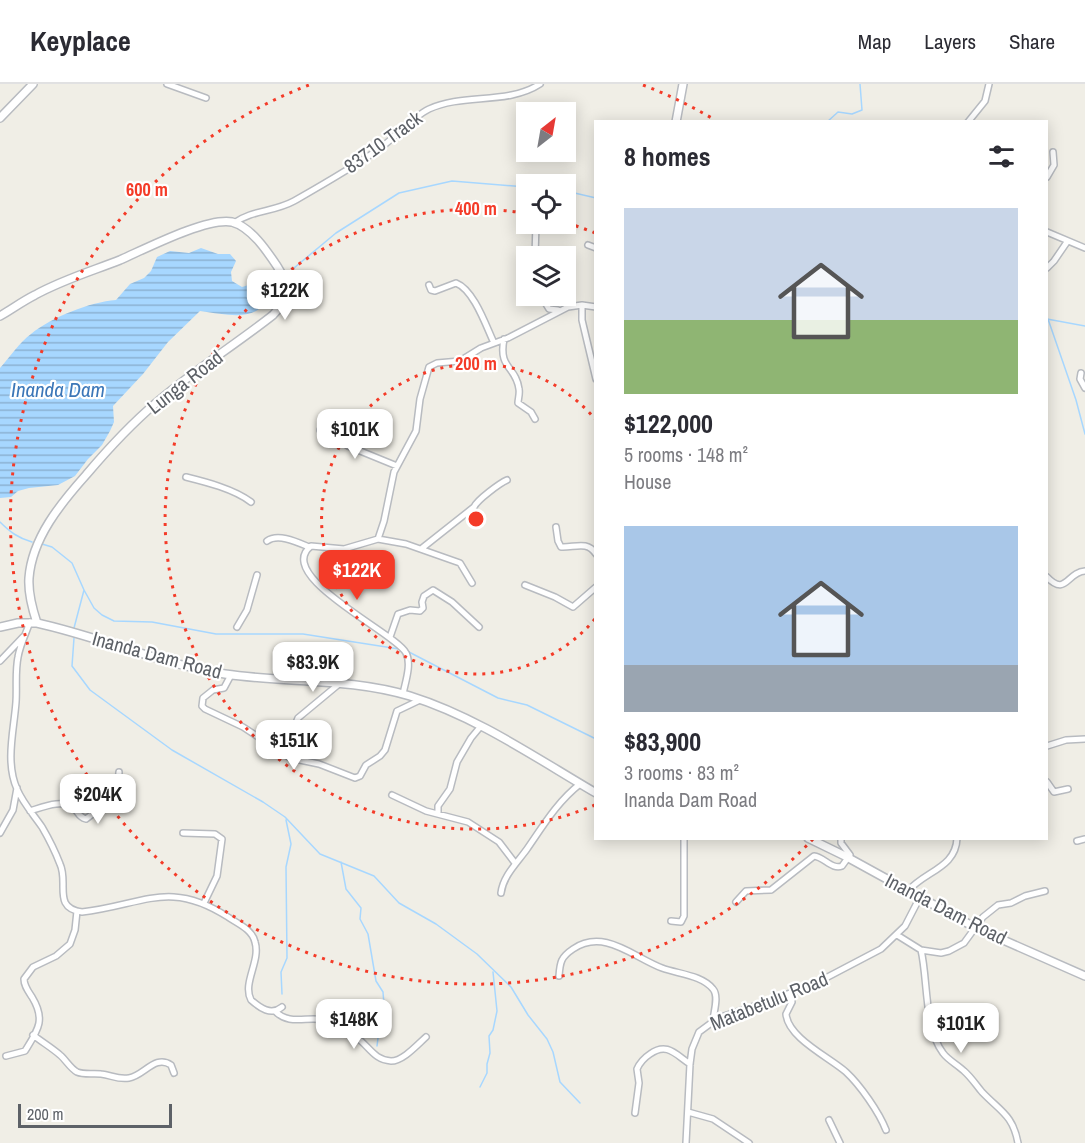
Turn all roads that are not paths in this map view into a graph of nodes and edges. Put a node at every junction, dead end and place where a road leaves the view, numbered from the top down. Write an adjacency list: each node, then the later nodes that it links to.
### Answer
1 (33, 84): 7 (street)
2 (167, 84): 6 (street)
3 (540, 84): 12 (street, 83710 Track)
4 (683, 84): 8 (street)
5 (989, 84): 9 (street)
6 (206, 98)
7 (0, 118)
8 (676, 120)
9 (970, 120)
10 (1053, 152): 11 (street)
11 (1048, 175)
12 (234, 223): 24 (street); 48 (street, Lunga Road)
13 (1048, 232): 14 (street)
14 (1067, 242): 17 (street); 18 (street)
15 (588, 245): 16 (street)
16 (594, 247)
17 (1085, 248)
18 (1048, 267)
19 (429, 285): 26 (street)
20 (582, 305): 22 (street); 23 (street); 27 (street)
21 (548, 306): 23 (street)
22 (594, 307)
23 (562, 310): 25 (street)
24 (0, 316)
25 (504, 339): 26 (street); 30 (street)
26 (494, 343): 32 (street)
27 (594, 371)
28 (1081, 373): 29 (street)
29 (1085, 388)
30 (535, 419)
31 (320, 430): 32 (street)
32 (397, 466): 37 (street)
33 (186, 477): 35 (street)
34 (507, 480): 40 (street)
35 (251, 502)
36 (556, 527): 41 (street)
37 (378, 539): 39 (street); 40 (street)
38 (267, 541): 39 (street)
39 (309, 547): 53 (street)
40 (421, 549): 45 (street)
41 (594, 552)
42 (1085, 571): 44 (street)
43 (257, 575): 50 (street)
44 (1048, 578)
45 (472, 583)
46 (525, 585): 47 (street)
47 (594, 589)
48 (33, 622): 49 (street, Inanda Dam Road); 52 (street); 55 (street, Inanda Dam Road)
49 (0, 627)
50 (237, 627)
51 (479, 627): 53 (street)
52 (24, 636): 54 (street); 66 (street)
53 (390, 637): 57 (street)
54 (0, 661)
55 (231, 675): 56 (street, Inanda Dam Road); 62 (street)
56 (339, 684): 57 (street, Inanda Dam Road); 62 (street)
57 (403, 694): 58 (street, Inanda Dam Road)
58 (420, 700): 59 (street, Inanda Dam Road); 62 (street)
59 (481, 726): 65 (street, Inanda Dam Road); 71 (street)
60 (1085, 739): 61 (street)
61 (1048, 746)
62 (275, 749)
63 (118, 772): 70 (street)
64 (1048, 783): 67 (street)
65 (580, 784): 68 (street, Inanda Dam Road); 81 (street)
66 (17, 788): 70 (street); 72 (street)
67 (1068, 789)
68 (594, 792)
69 (392, 795): 71 (street)
70 (30, 811): 88 (street)
71 (438, 813): 81 (street)
72 (0, 833)
73 (183, 833): 87 (street)
74 (1085, 839): 78 (street)
75 (684, 840): 89 (street)
76 (841, 840): 80 (street)
77 (957, 840): 82 (street)
78 (1077, 840)
79 (821, 841): 80 (street, Inanda Dam Road)
80 (849, 858): 82 (street, Inanda Dam Road); 86 (street)
81 (515, 863): 84 (street)
82 (908, 891): 85 (street, Inanda Dam Road)
83 (1045, 891): 90 (street)
84 (501, 893)
85 (920, 897): 90 (street, Inanda Dam Road); 91 (street, Matabetulu Road)
86 (736, 902)
87 (204, 903): 88 (street); 97 (street)
88 (77, 911): 99 (street)
89 (671, 921)
90 (976, 928): 92 (street); 94 (street, Inanda Dam Road)
91 (897, 935): 92 (street); 95 (street, Matabetulu Road)
92 (921, 950): 111 (street)
93 (559, 976): 98 (street)
94 (1085, 976)
95 (790, 993): 98 (street, Matabetulu Road); 107 (street)
96 (282, 1007): 97 (street)
97 (275, 1011): 100 (street)
98 (713, 1020): 102 (street, Matabetulu Road)
99 (33, 1035): 101 (street); 103 (street)
100 (426, 1037)
101 (6, 1056)
102 (690, 1064): 104 (street, Matabetulu Road); 105 (street)
103 (174, 1073)
104 (688, 1112): 108 (street, Matabetulu Road); 109 (street)
105 (635, 1113)
106 (829, 1120): 110 (street)
107 (886, 1130)
108 (686, 1143)
109 (748, 1143)
110 (840, 1143)
111 (1018, 1143)

